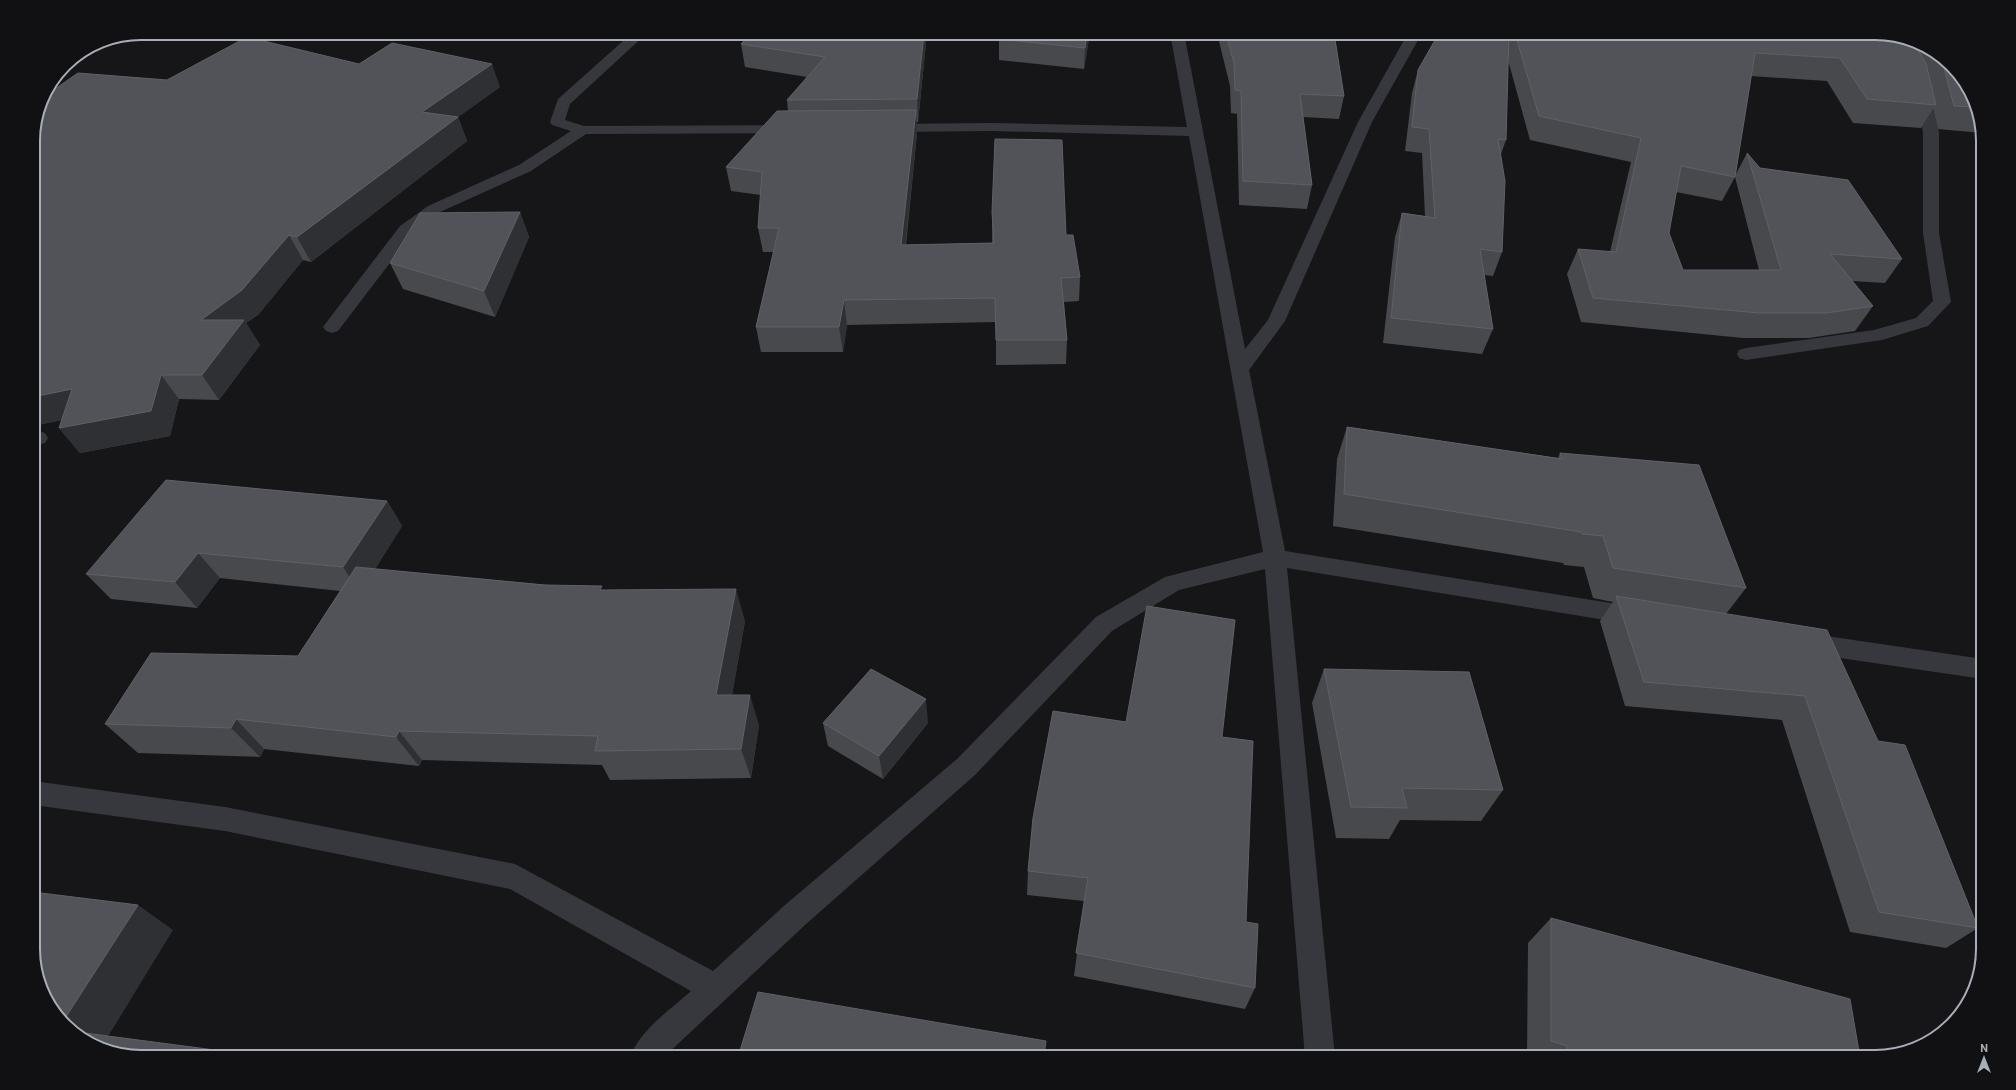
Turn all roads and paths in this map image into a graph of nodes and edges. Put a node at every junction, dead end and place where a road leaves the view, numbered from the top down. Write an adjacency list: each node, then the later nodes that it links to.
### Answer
1 (632, 40): 7 (street)
2 (1178, 40): 8 (street)
3 (1410, 40): 11 (street)
4 (1913, 74): 10 (street)
5 (873, 128): 8 (street)
6 (802, 129): 7 (street)
7 (583, 130): 9 (street)
8 (1195, 132): 11 (street)
9 (332, 327)
10 (1746, 354)
11 (1238, 369): 12 (street)
12 (1276, 558): 13 (street); 17 (street); 19 (street)
13 (1659, 620)
14 (1784, 640): 15 (street)
15 (1976, 668)
16 (40, 794): 17 (street)
17 (714, 988): 18 (street)
18 (650, 1050)
19 (1319, 1050)

